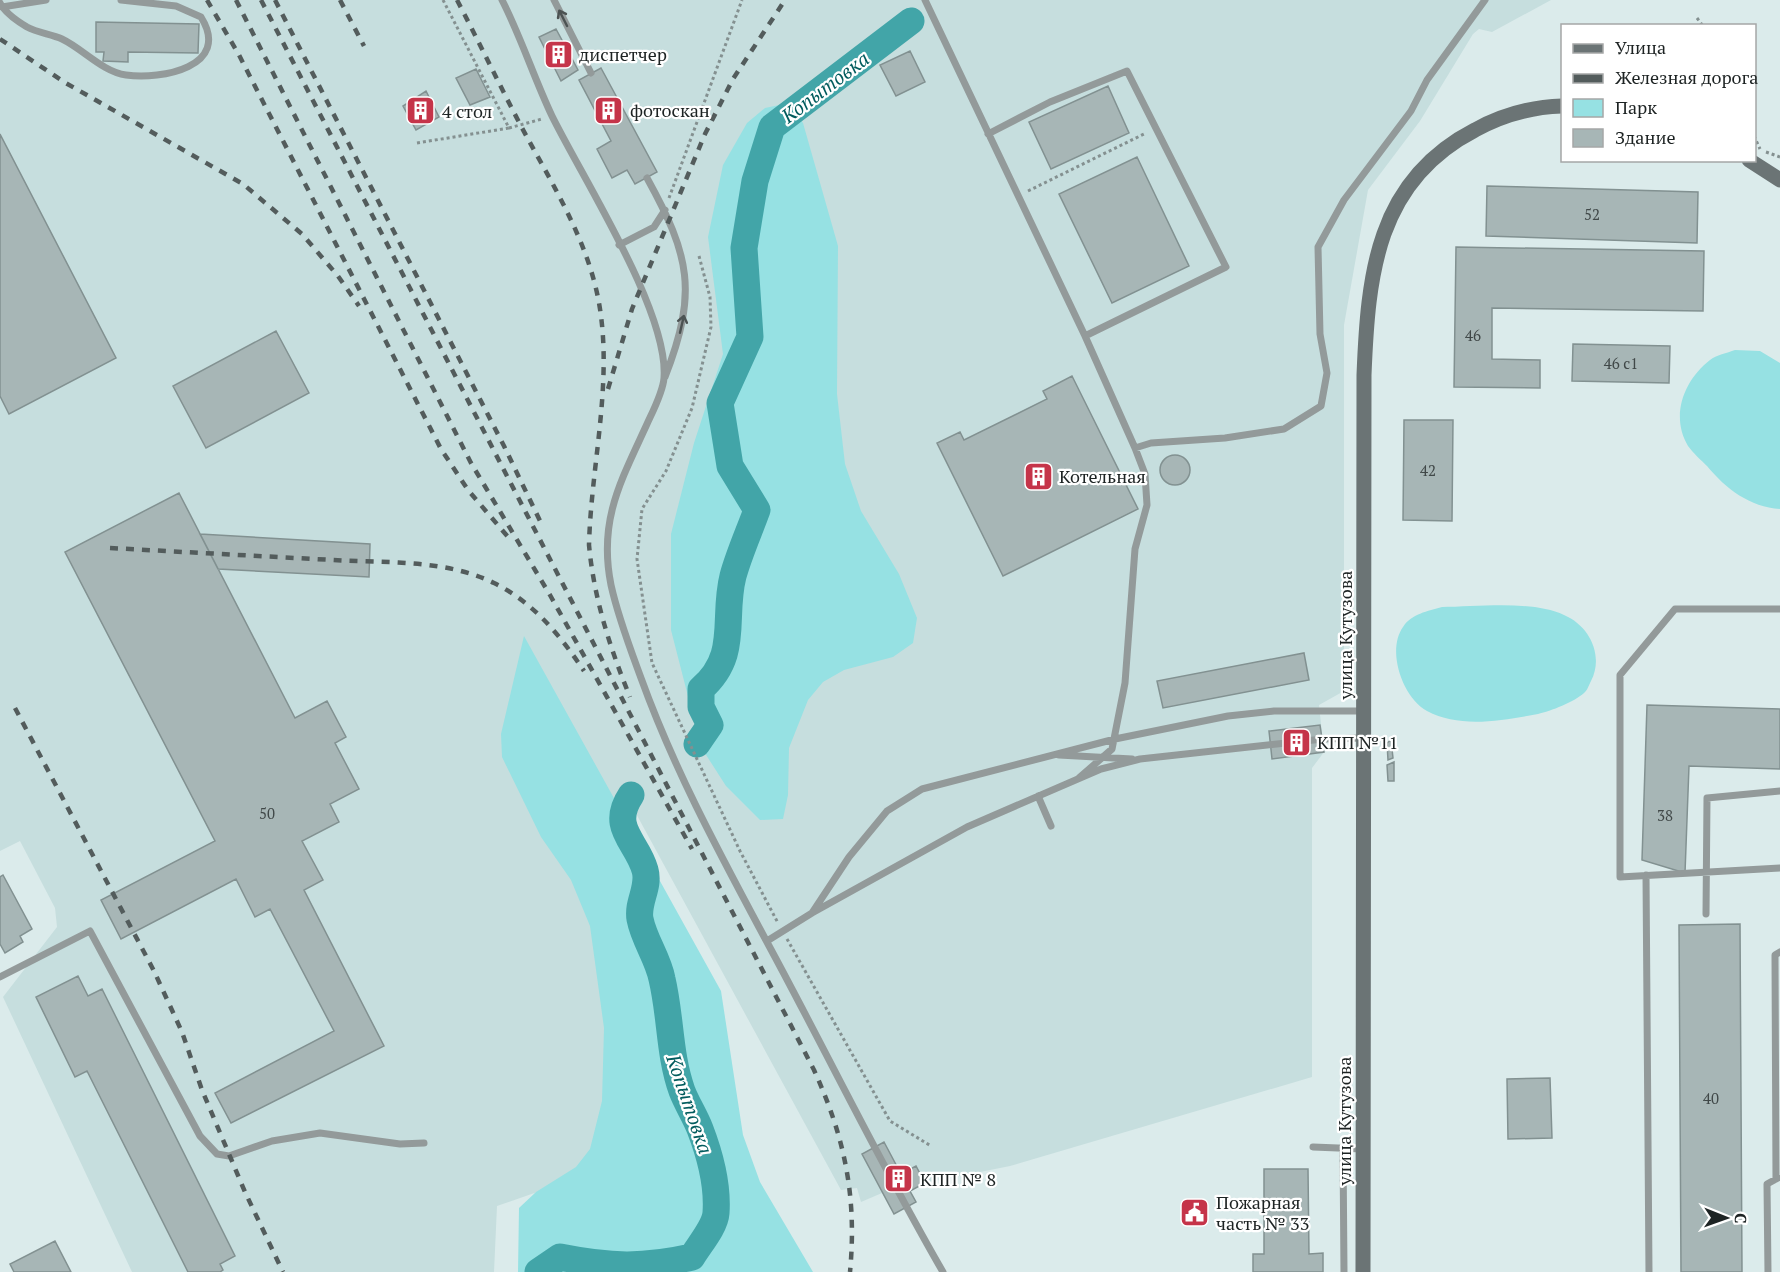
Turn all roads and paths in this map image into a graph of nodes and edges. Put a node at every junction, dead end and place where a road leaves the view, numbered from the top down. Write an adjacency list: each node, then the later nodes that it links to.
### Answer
1 (46, 0): 10 (lane)
2 (121, 0): 10 (lane)
3 (443, 0): 16 (path)
4 (514, 0): 9 (lane)
5 (554, 0): 13 (lane, one-way to 5)
6 (742, 0): 24 (path)
7 (925, 0): 18 (lane)
8 (1485, 0): 29 (lane)
9 (503, 2): 15 (lane)
10 (1, 5)
11 (1697, 18): 12 (path)
12 (1702, 24)
13 (591, 73)
14 (1561, 106): 31 (street, улица Кутузова)
15 (552, 115): 16 (path); 25 (lane)
16 (509, 128): 19 (path)
17 (1156, 128): 18 (lane); 23 (path); 27 (lane)
18 (988, 134): 23 (lane)
19 (417, 143)
20 (1756, 156): 22 (street)
21 (647, 178): 24 (lane)
22 (1780, 180)
23 (1019, 195): 27 (lane)
24 (665, 210): 25 (lane); 28 (lane, one-way to 24)
25 (619, 245): 28 (lane)
26 (699, 256): 46 (path)
27 (1085, 336): 29 (lane)
28 (664, 380): 47 (lane)
29 (1135, 448): 33 (lane)
30 (1780, 609): 43 (lane)
31 (1364, 711): 32 (street, улица Кутузова); 33 (lane)
32 (1364, 738): 36 (lane); 54 (street, улица Кутузова)
33 (1115, 739): 34 (lane); 35 (lane)
34 (1052, 755): 35 (lane); 44 (lane)
35 (1105, 758): 36 (lane); 37 (lane)
36 (1140, 759): 37 (lane)
37 (1079, 778): 39 (lane)
38 (1780, 791): 42 (lane)
39 (1038, 796): 40 (lane); 44 (lane)
40 (1051, 826)
41 (1780, 868): 42 (lane)
42 (1706, 872): 43 (lane); 45 (lane)
43 (1646, 875): 59 (lane)
44 (812, 913): 46 (lane)
45 (1706, 914)
46 (783, 931): 47 (lane); 51 (path)
47 (766, 941): 56 (lane)
48 (1780, 952): 55 (lane)
49 (0, 976): 50 (lane)
50 (424, 1143)
51 (931, 1146)
52 (1313, 1147): 53 (lane)
53 (1343, 1148): 54 (lane); 57 (lane)
54 (1363, 1149): 58 (street, улица Кутузова)
55 (1778, 1178): 60 (lane)
56 (943, 1272)
57 (1344, 1272)
58 (1363, 1272)
59 (1648, 1272)
60 (1768, 1272)

